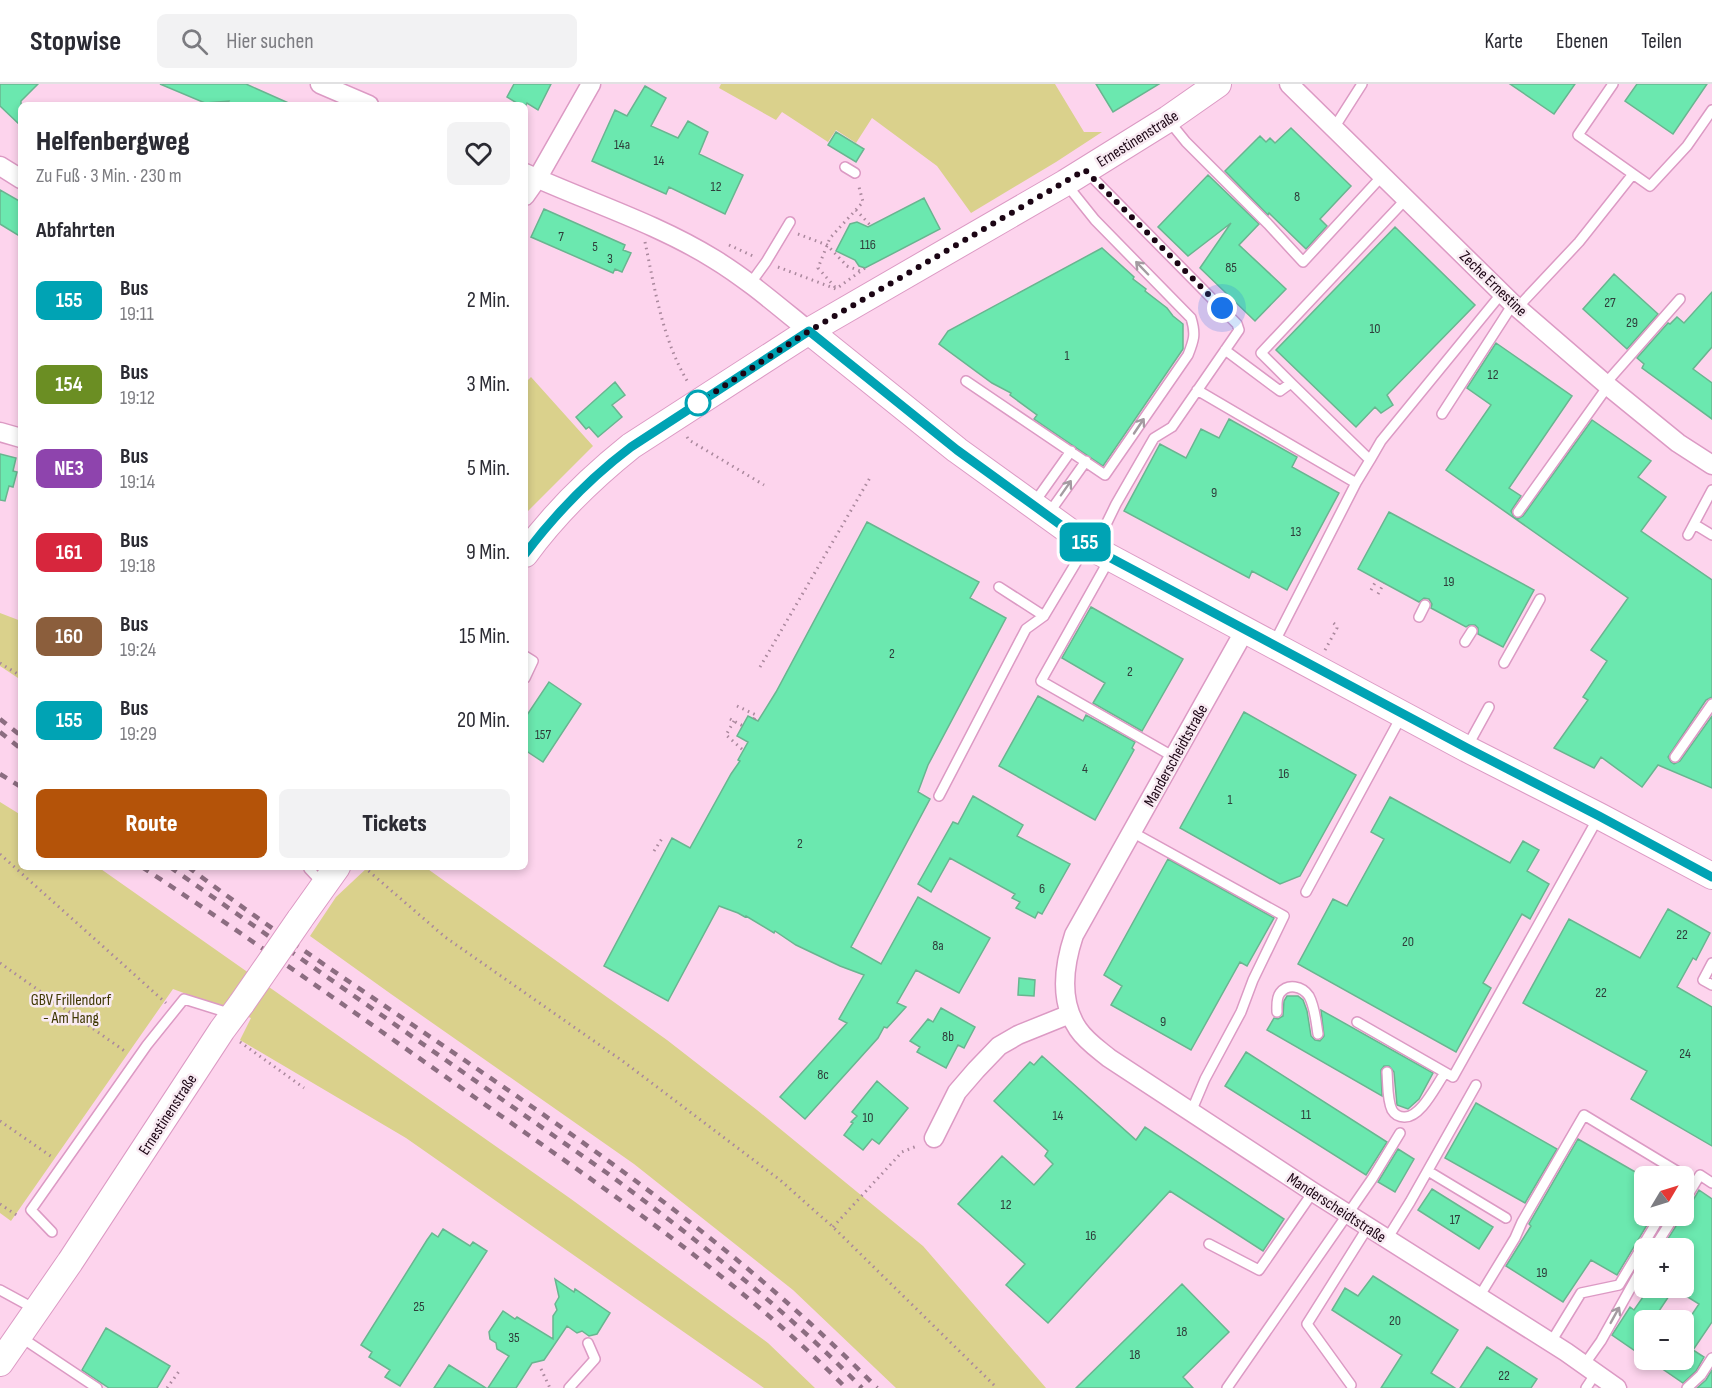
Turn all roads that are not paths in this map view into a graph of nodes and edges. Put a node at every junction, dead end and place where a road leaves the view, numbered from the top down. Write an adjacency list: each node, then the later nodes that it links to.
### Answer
1 (320, 84): 7 (street)
2 (591, 84): 16 (street)
3 (1218, 84): 9 (main road, Ernestinenstraße)
4 (1289, 84): 10 (street, Zeche Ernestine)
5 (1362, 84): 10 (lane)
6 (1613, 84): 14 (lane)
7 (362, 102)
8 (1712, 110): 14 (lane)
9 (1168, 119): 15 (lane); 17 (main road, Ernestinenstraße)
10 (1334, 128): 15 (street, Zeche Ernestine)
11 (0, 166): 18 (street)
12 (845, 168): 13 (lane)
13 (855, 173)
14 (1633, 174): 23 (lane)
15 (1383, 175): 19 (street, Zeche Ernestine)
16 (531, 176): 21 (street)
17 (1075, 176): 24 (main road, Ernestinenstraße); 25 (lane); 35 (lane, one-way to 17)
18 (18, 177)
19 (1407, 198): 23 (street, Zeche Ernestine); 27 (lane)
20 (788, 225): 21 (lane)
21 (750, 284): 24 (street)
22 (1680, 299): 28 (lane)
23 (1511, 301): 28 (street, Zeche Ernestine); 30 (lane); 36 (lane)
24 (809, 331): 40 (main road); 45 (main road, Ernestinenstraße)
25 (1225, 350): 27 (lane); 29 (lane)
26 (966, 381): 35 (lane)
27 (1291, 383): 36 (lane)
28 (1606, 385): 37 (street, Zeche Ernestine); 41 (lane)
29 (1197, 390): 38 (lane); 46 (lane)
30 (1442, 414)
31 (0, 432): 32 (street)
32 (18, 437)
33 (1073, 438): 35 (lane)
34 (1086, 448): 35 (lane)
35 (1076, 454): 40 (lane, one-way to 35); 40 (lane)
36 (1370, 460): 38 (lane)
37 (1712, 465)
38 (1356, 483): 55 (lane)
39 (1712, 490): 42 (lane)
40 (1040, 510): 46 (main road)
41 (1518, 512)
42 (1694, 524): 43 (lane); 44 (lane)
43 (1688, 535)
44 (1712, 535)
45 (528, 550)
46 (1097, 550): 50 (lane); 52 (main road); 63 (lane)
47 (999, 586): 50 (lane)
48 (1540, 599): 57 (lane)
49 (1425, 605): 51 (lane)
50 (1044, 616): 65 (lane)
51 (1419, 617)
52 (1245, 630): 55 (main road); 63 (street, Manderscheidtstraße)
53 (1472, 631): 54 (lane)
54 (1465, 642)
55 (1272, 645): 61 (main road)
56 (528, 658): 58 (lane)
57 (1504, 663)
58 (528, 672)
59 (1712, 704): 64 (lane)
60 (1488, 707): 62 (lane)
61 (1403, 714): 62 (main road); 70 (lane)
62 (1467, 748): 66 (main road)
63 (1174, 757): 67 (street, Manderscheidtstraße)
64 (1675, 757)
65 (939, 795)
66 (1599, 816): 69 (main road); 79 (lane)
67 (1132, 832): 74 (street, Manderscheidtstraße); 81 (lane)
68 (324, 874): 75 (main road, Ernestinenstraße, bridge)
69 (1712, 876)
70 (1306, 892)
71 (1712, 963): 72 (lane)
72 (1712, 985)
73 (1277, 1012): 77 (lane)
74 (1070, 1014): 81 (street, Manderscheidtstraße); 83 (street)
75 (233, 1016): 93 (lane); 99 (main road, Ernestinenstraße)
76 (1357, 1022): 79 (lane)
77 (1318, 1034)
78 (1387, 1072): 79 (lane)
79 (1444, 1072)
80 (1476, 1085): 85 (lane)
81 (1191, 1112): 88 (street, Manderscheidtstraße)
82 (1400, 1133): 89 (lane)
83 (934, 1138)
84 (1668, 1166): 98 (lane)
85 (1428, 1171): 90 (lane); 94 (lane)
86 (1712, 1183): 87 (lane)
87 (1694, 1186)
88 (1313, 1192): 89 (street, Manderscheidtstraße); 95 (lane)
89 (1348, 1214): 92 (street, Manderscheidtstraße); 108 (lane)
90 (1506, 1218)
91 (1654, 1226): 100 (lane)
92 (1368, 1227): 94 (street, Manderscheidtstraße); 105 (lane)
93 (52, 1232)
94 (1387, 1239): 98 (street, Manderscheidtstraße)
95 (1209, 1244)
96 (1634, 1282): 104 (lane, one-way to 96)
97 (0, 1290): 99 (lane)
98 (1479, 1297): 100 (street, Manderscheidtstraße)
99 (36, 1310): 102 (main road, Ernestinenstraße)
100 (1551, 1342): 104 (street, Manderscheidtstraße)
101 (588, 1343): 107 (lane)
102 (7, 1350): 106 (lane)
103 (1712, 1358): 110 (lane)
104 (1589, 1375): 109 (street, Manderscheidtstraße)
105 (1351, 1385)
106 (97, 1388)
107 (569, 1388)
108 (1227, 1388)
109 (1617, 1388)
110 (1687, 1388)

